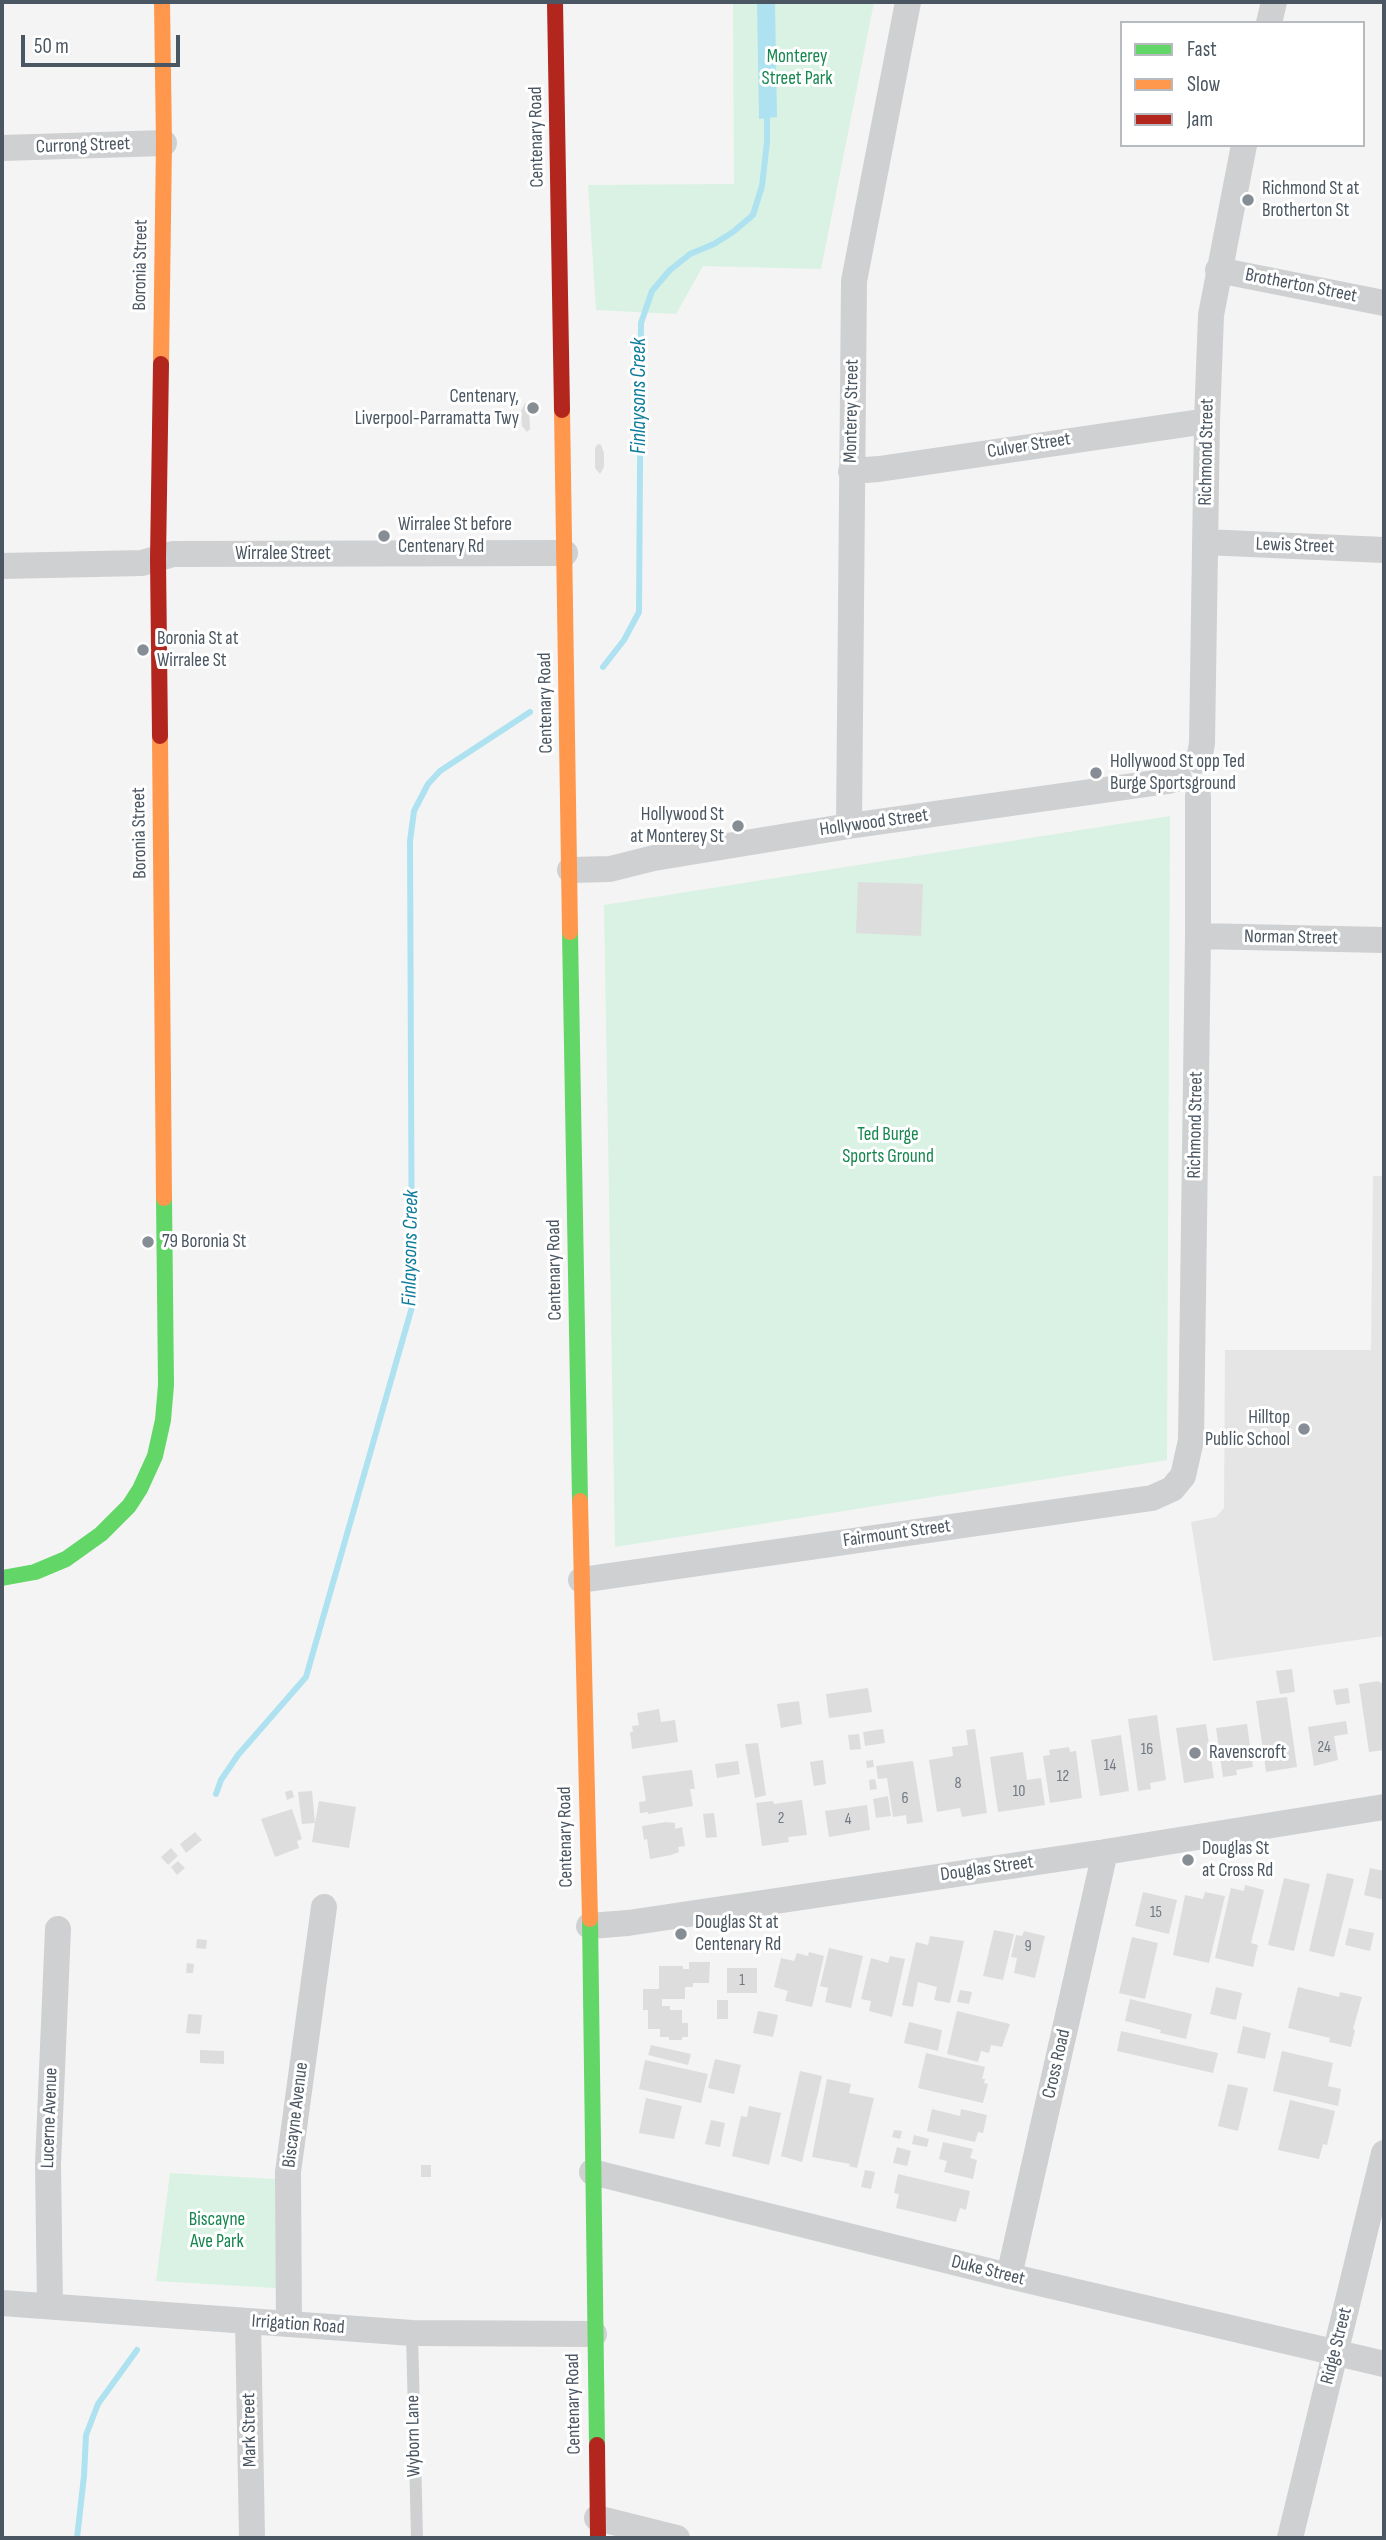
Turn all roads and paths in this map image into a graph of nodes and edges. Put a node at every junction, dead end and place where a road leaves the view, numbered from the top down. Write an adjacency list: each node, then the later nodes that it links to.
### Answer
1 (162, 2): 6 (main road, Boronia Street)
2 (555, 2): 15 (main road, Centenary Road)
3 (908, 2): 12 (street, Monterey Street)
4 (1274, 2): 5 (street)
5 (1269, 21)
6 (164, 143): 8 (street, Currong Street); 16 (main road, Boronia Street)
7 (1244, 147): 9 (street, Richmond Street)
8 (2, 148)
9 (1218, 270): 10 (street, Brotherton Street); 11 (street, Richmond Street)
10 (1384, 303)
11 (1207, 421): 12 (street, Culver Street); 13 (street, Richmond Street)
12 (851, 471): 21 (street, Monterey Street)
13 (1205, 542): 14 (street, Lewis Street); 18 (street, Richmond Street)
14 (1384, 550)
15 (565, 553): 16 (street, Wirralee Street); 22 (main road, Centenary Road)
16 (158, 559): 17 (street, Wirralee Street); 26 (main road, Boronia Street)
17 (2, 566)
18 (1199, 761): 19 (street); 20 (street)
19 (1179, 778): 20 (street); 21 (street, Hollywood Street)
20 (1198, 796): 23 (street, Richmond Street)
21 (849, 826): 22 (street, Hollywood Street)
22 (570, 870): 27 (main road, Centenary Road)
23 (1199, 936): 24 (street, Norman Street); 25 (street, Richmond Street)
24 (1384, 940)
25 (1190, 1454): 27 (street, Fairmount Street)
26 (2, 1578)
27 (581, 1580): 31 (main road, Centenary Road)
28 (1384, 1807): 29 (street, Douglas Street)
29 (1105, 1852): 31 (street, Douglas Street); 35 (street, Cross Road)
30 (324, 1908): 39 (street, Biscayne Avenue)
31 (589, 1926): 34 (main road, Centenary Road)
32 (58, 1929): 37 (street, Lucerne Avenue)
33 (1384, 2153): 42 (street, Ridge Street)
34 (592, 2172): 35 (street, Duke Street); 41 (main road, Centenary Road)
35 (1009, 2276): 42 (street, Duke Street)
36 (2, 2303): 37 (street, Irrigation Road)
37 (50, 2306): 38 (street, Irrigation Road)
38 (248, 2321): 39 (street, Irrigation Road); 45 (street, Mark Street)
39 (289, 2324): 40 (street, Irrigation Road)
40 (412, 2333): 41 (street, Irrigation Road); 46 (lane, Wyborn Lane)
41 (594, 2334): 44 (main road, Centenary Road)
42 (1336, 2352): 43 (street, Duke Street); 48 (street, Ridge Street)
43 (1384, 2364)
44 (598, 2528): 47 (street)
45 (252, 2538)
46 (416, 2538)
47 (677, 2538)
48 (1290, 2538)

